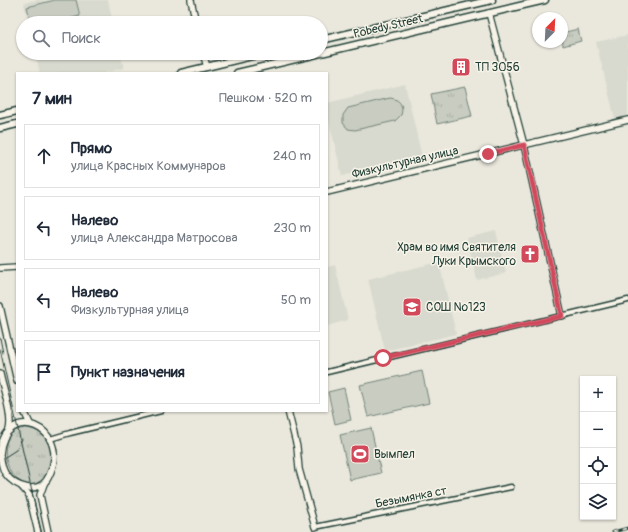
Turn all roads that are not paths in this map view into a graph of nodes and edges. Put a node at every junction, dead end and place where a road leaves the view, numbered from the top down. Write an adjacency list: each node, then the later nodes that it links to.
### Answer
1 (191, 0): 5 (street)
2 (488, 0): 4 (main road); 6 (main road, Pobedy Street)
3 (544, 0): 4 (main road, Pobedy Street)
4 (489, 13): 7 (main road, Pobedy Street); 19 (street)
5 (194, 16)
6 (328, 38)
7 (328, 51)
8 (205, 60): 11 (street)
9 (242, 60): 11 (main road)
10 (292, 60): 13 (main road, Pobedy Street)
11 (208, 70): 12 (main road)
12 (190, 72)
13 (241, 72)
14 (16, 111): 15 (main road)
15 (0, 115)
16 (628, 120): 19 (street, Физкультурная улица)
17 (16, 124): 18 (main road)
18 (0, 128)
19 (524, 145): 20 (street, Физкультурная улица); 25 (street)
20 (328, 192)
21 (16, 267): 22 (street)
22 (0, 268)
23 (628, 300): 25 (street)
24 (0, 306): 28 (street)
25 (562, 316): 26 (street)
26 (328, 372)
27 (0, 374): 33 (street)
28 (16, 377)
29 (24, 412): 32 (street)
30 (157, 412): 34 (street)
31 (288, 412): 41 (street)
32 (30, 424): 33 (street); 34 (street)
33 (8, 432): 35 (street)
34 (50, 439): 38 (street)
35 (1, 445): 36 (street)
36 (0, 455): 37 (street)
37 (2, 470): 39 (street)
38 (44, 484): 39 (street); 43 (street)
39 (22, 487): 42 (street)
40 (511, 487): 41 (street, Безымянка ст)
41 (315, 527)
42 (38, 532)
43 (48, 532)

